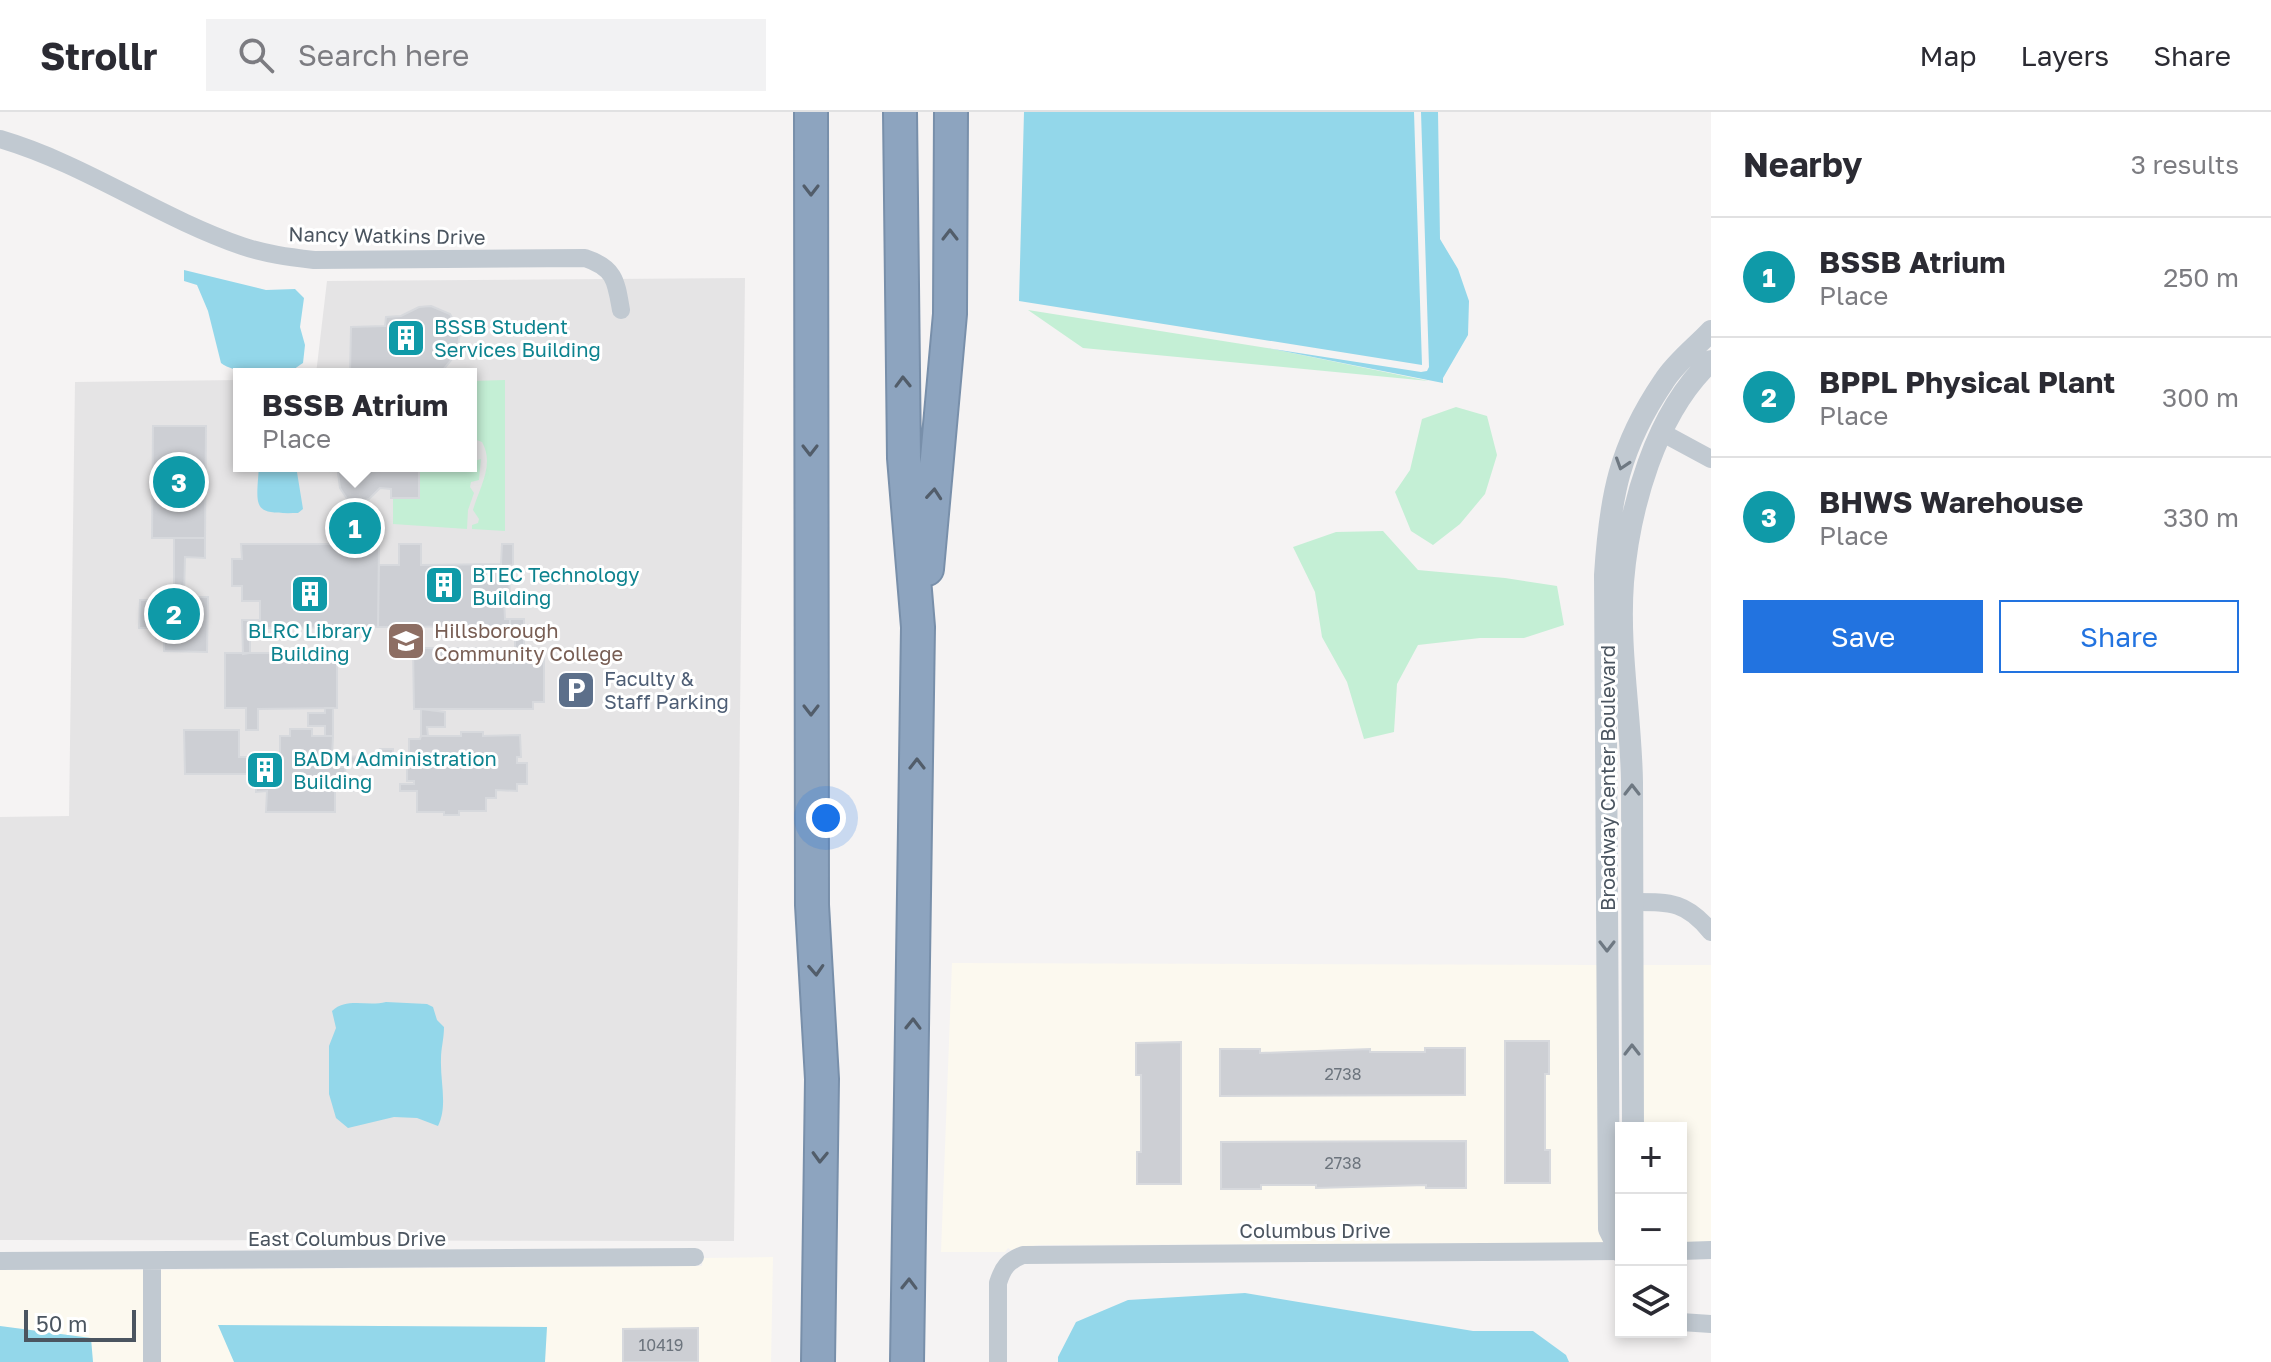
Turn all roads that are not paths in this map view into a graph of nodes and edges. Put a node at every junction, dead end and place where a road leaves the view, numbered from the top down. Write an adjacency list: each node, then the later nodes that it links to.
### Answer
1 (811, 112): 27 (highway, one-way to 27)
2 (900, 112): 11 (highway, one-way to 2)
3 (951, 112): 11 (highway, one-way to 3)
4 (0, 139): 5 (street, Nancy Watkins Drive)
5 (621, 310)
6 (1711, 331): 8 (street, Broadway Center Boulevard)
7 (1711, 361): 9 (street, Broadway Center Boulevard)
8 (1647, 412): 9 (street); 15 (street, Broadway Center Boulevard, one-way to 15)
9 (1661, 432): 10 (street); 12 (street, Broadway Center Boulevard, one-way to 9)
10 (1711, 459)
11 (918, 627): 28 (highway, one-way to 11)
12 (1632, 902): 13 (street); 14 (street, Broadway Center Boulevard)
13 (1711, 932)
14 (1632, 988): 15 (street); 16 (street, Broadway Center Boulevard, one-way to 14)
15 (1608, 989): 17 (street, Broadway Center Boulevard)
16 (1633, 1122)
17 (1615, 1240)
18 (1711, 1250): 19 (street)
19 (1687, 1251)
20 (1615, 1252): 29 (street, Columbus Drive)
21 (695, 1257): 23 (street, East Columbus Drive)
22 (0, 1261): 23 (street, East Columbus Drive)
23 (152, 1261): 26 (street)
24 (1687, 1322): 25 (street)
25 (1711, 1324)
26 (152, 1362)
27 (818, 1362)
28 (907, 1362)
29 (998, 1362)

